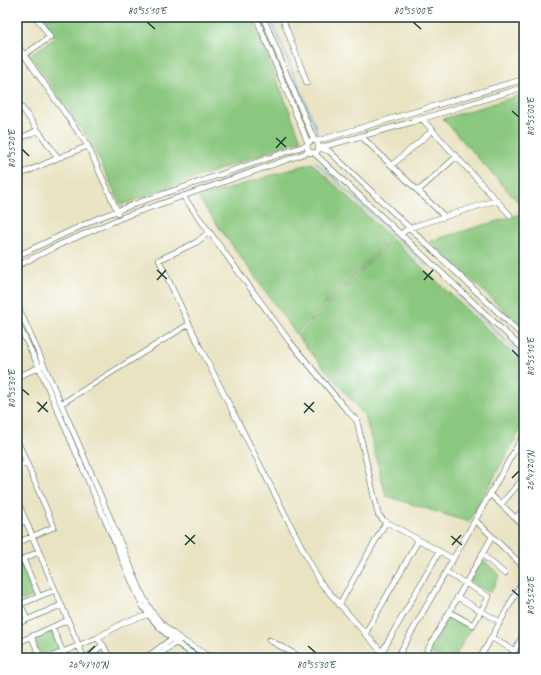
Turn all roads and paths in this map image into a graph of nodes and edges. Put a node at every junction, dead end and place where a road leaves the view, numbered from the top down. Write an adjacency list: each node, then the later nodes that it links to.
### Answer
1 (36, 17): 6 (street)
2 (256, 17): 17 (street)
3 (263, 17): 16 (street)
4 (282, 17): 8 (street)
5 (17, 45): 6 (street)
6 (24, 55): 18 (street)
7 (524, 79): 16 (street)
8 (307, 83)
9 (524, 87): 11 (street)
10 (17, 101): 12 (street)
11 (422, 119): 13 (street); 14 (street)
12 (38, 130): 15 (street); 22 (street)
13 (433, 130): 21 (street); 23 (street)
14 (362, 136): 19 (street); 23 (street)
15 (17, 140)
16 (315, 141): 17 (street); 19 (street)
17 (308, 144): 20 (street); 28 (street)
18 (88, 146): 22 (street); 28 (street)
19 (319, 148): 20 (street); 32 (street)
20 (312, 152): 26 (street); 34 (street)
21 (457, 156): 25 (street); 27 (street)
22 (58, 158): 24 (street)
23 (392, 165): 25 (street)
24 (17, 176)
25 (418, 191): 30 (street)
26 (183, 196): 31 (street); 33 (street)
27 (496, 200): 29 (street); 30 (street)
28 (117, 211): 31 (street); 35 (street)
29 (510, 215)
30 (445, 217): 32 (street)
31 (120, 218): 36 (street)
32 (409, 228): 34 (street); 40 (street)
33 (209, 232): 39 (street); 59 (street)
34 (401, 234): 41 (street)
35 (17, 256)
36 (17, 266)
37 (17, 304): 42 (street)
38 (17, 322): 42 (street)
39 (189, 324): 44 (street); 84 (street)
40 (524, 337)
41 (524, 350)
42 (41, 366): 43 (street); 44 (street); 62 (street)
43 (17, 377)
44 (61, 404): 62 (street)
45 (524, 434): 47 (street)
46 (17, 440): 49 (street)
47 (519, 444): 48 (street); 52 (street)
48 (524, 450)
49 (27, 463): 50 (street); 63 (street)
50 (17, 467)
51 (524, 478): 54 (street)
52 (490, 494): 54 (street); 57 (street)
53 (17, 500): 58 (street)
54 (501, 504): 56 (street)
55 (524, 510): 56 (street)
56 (516, 518): 61 (street)
57 (475, 520): 64 (street); 71 (street)
58 (26, 521): 60 (street); 63 (street)
59 (386, 522): 65 (street); 84 (street)
60 (17, 524)
61 (524, 526)
62 (113, 532): 87 (street); 99 (street)
63 (32, 536): 66 (street); 67 (street)
64 (492, 536): 69 (street); 73 (street)
65 (418, 541): 68 (street); 93 (street)
66 (17, 543)
67 (38, 552): 70 (street); 78 (street)
68 (439, 552): 71 (street); 105 (street)
69 (482, 554): 75 (street); 77 (street)
70 (23, 559): 72 (street); 80 (street)
71 (453, 560): 74 (street)
72 (17, 562)
73 (524, 567)
74 (446, 572): 77 (street); 117 (street)
75 (505, 574)
76 (524, 579): 90 (street)
77 (466, 583): 81 (street); 85 (street)
78 (54, 590): 80 (street); 83 (street)
79 (17, 596): 82 (street)
80 (39, 596): 82 (street)
81 (458, 597): 85 (street); 86 (street)
82 (21, 604): 88 (street)
83 (61, 605): 88 (street); 89 (street)
84 (339, 605): 93 (street)
85 (481, 611): 86 (street); 90 (street)
86 (449, 612): 106 (street)
87 (148, 615): 97 (street); 99 (street)
88 (27, 619): 91 (street)
89 (68, 620): 92 (street); 101 (street)
90 (500, 622): 98 (street)
91 (17, 624)
92 (52, 627): 95 (street); 104 (street)
93 (366, 634): 105 (street)
94 (524, 634): 103 (street)
95 (31, 636): 96 (street); 107 (street)
96 (17, 638)
97 (97, 638): 101 (street); 102 (street)
98 (492, 638): 103 (street); 119 (street)
99 (176, 639): 111 (street); 112 (street); 113 (street); 114 (street)
100 (269, 640): 115 (street)
101 (78, 646): 104 (street); 109 (street)
102 (103, 646): 109 (street); 110 (street)
103 (515, 651): 120 (street)
104 (63, 652): 108 (street)
105 (382, 652): 116 (street)
106 (425, 655): 118 (street)
107 (41, 658)
108 (48, 658)
109 (85, 658)
110 (110, 658)
111 (146, 658)
112 (154, 658)
113 (200, 658)
114 (212, 658)
115 (302, 658)
116 (387, 658)
117 (397, 658)
118 (442, 658)
119 (480, 658)
120 (510, 658)

